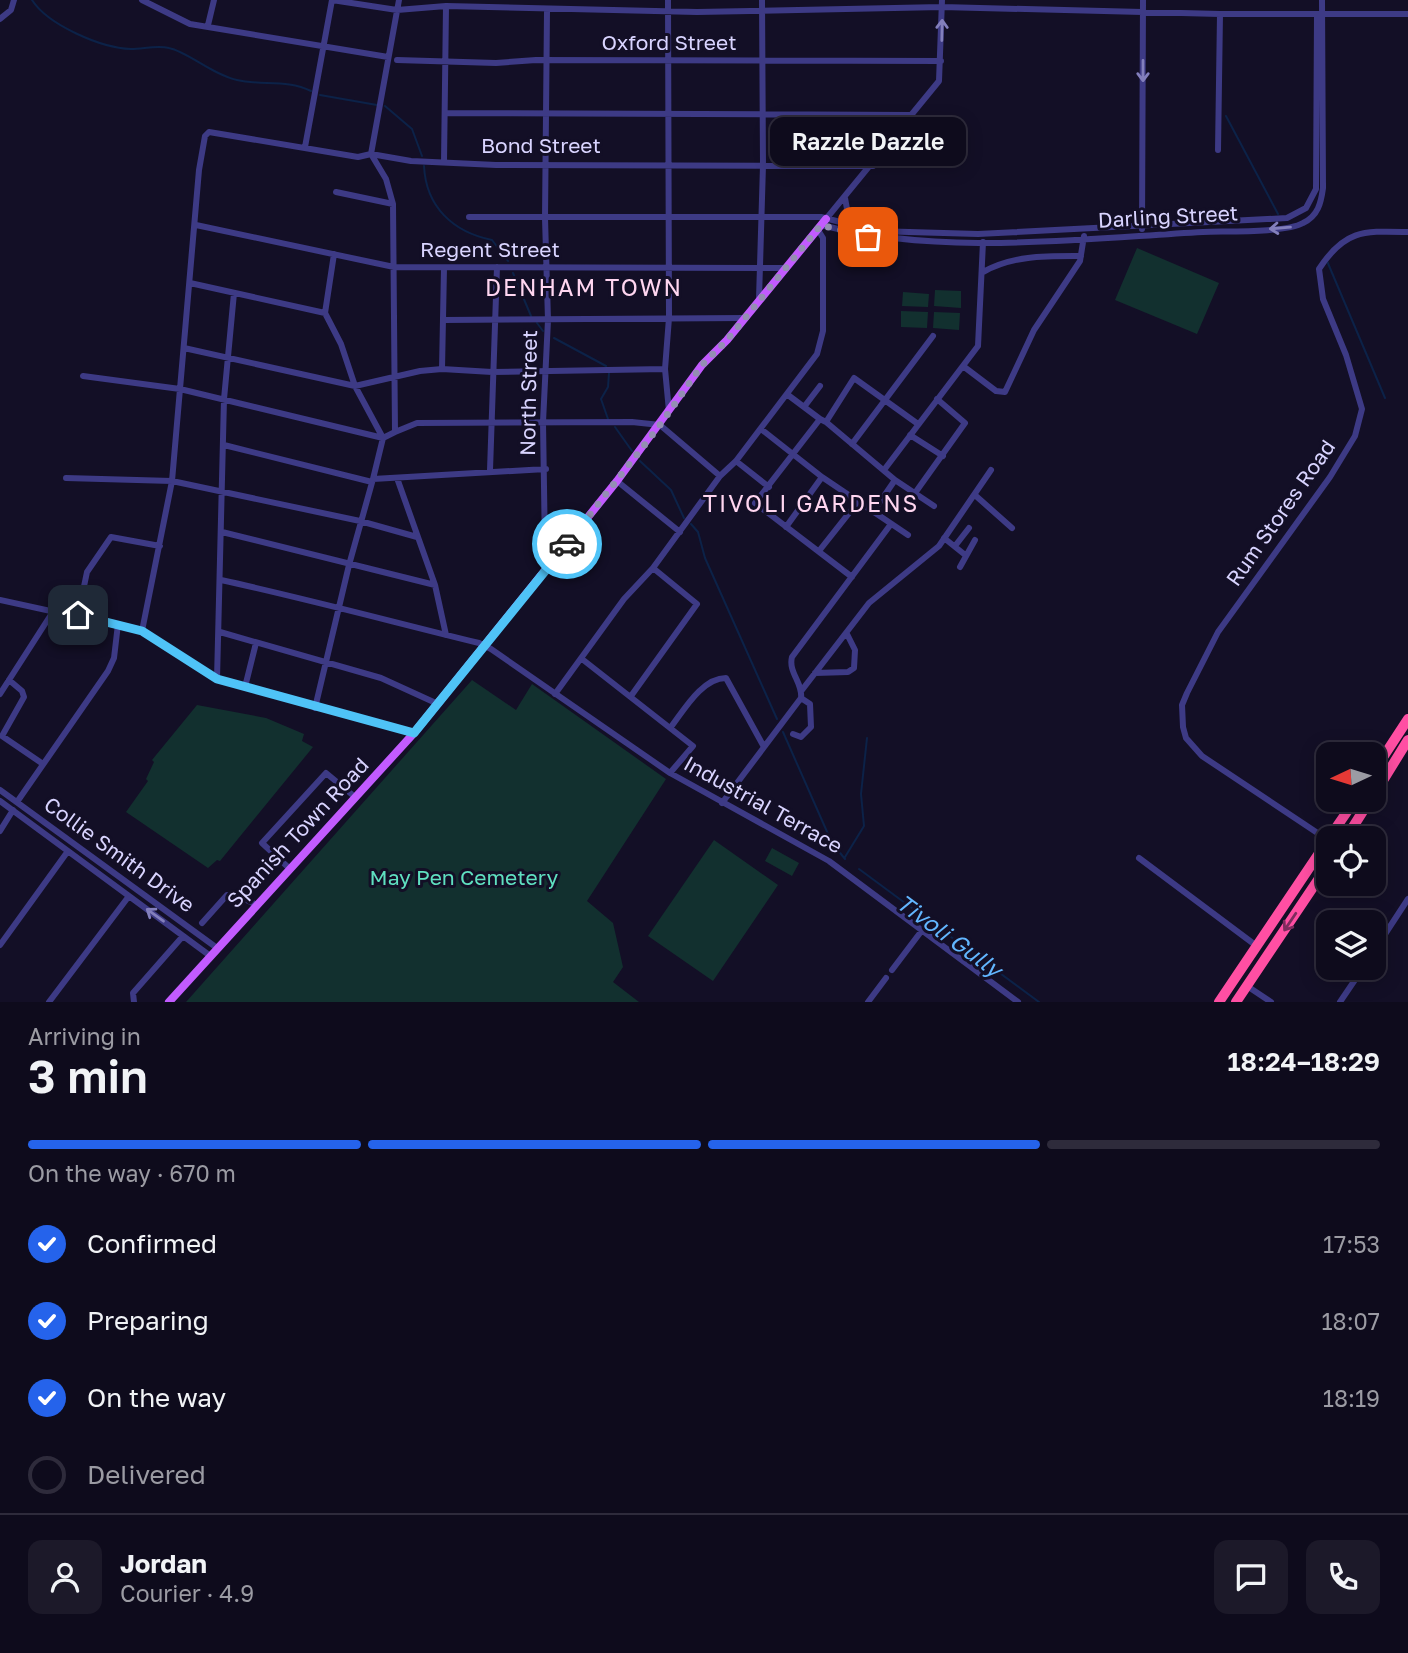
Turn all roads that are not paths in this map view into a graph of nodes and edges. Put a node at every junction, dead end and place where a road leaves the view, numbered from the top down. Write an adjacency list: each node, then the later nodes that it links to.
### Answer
1 (14, 0): 20 (street)
2 (142, 0): 21 (street)
3 (214, 0): 21 (street)
4 (332, 0): 12 (street); 22 (street)
5 (399, 0): 12 (street)
6 (668, 0): 15 (street)
7 (762, 0): 14 (street)
8 (1143, 0): 16 (street)
9 (1322, 0): 19 (street, Darling Street)
10 (942, 4): 14 (street); 16 (street); 29 (street, Spanish Town Road, one-way to 10)
11 (446, 6): 12 (street); 13 (street); 30 (street)
12 (397, 10): 23 (street)
13 (547, 11): 15 (street); 27 (street, North Street)
14 (762, 11): 15 (street); 28 (street)
15 (668, 12): 26 (street)
16 (1143, 12): 17 (street); 55 (street, one-way to 55)
17 (1220, 14): 19 (street); 37 (street)
18 (1408, 14): 19 (street)
19 (1320, 15): 24 (street, Darling Street)
20 (4, 17)
21 (208, 25): 22 (street)
22 (323, 48): 23 (street); 36 (street)
23 (388, 57): 38 (street)
24 (1320, 57): 51 (street, Darling Street); 56 (street, Darling Street, one-way to 56)
25 (397, 60): 30 (street, Oxford Street)
26 (667, 60): 27 (street, Oxford Street); 28 (street, Oxford Street); 34 (street)
27 (545, 61): 30 (street, Oxford Street); 33 (street, North Street)
28 (760, 61): 29 (street, Oxford Street); 32 (street)
29 (941, 61): 35 (street, Spanish Town Road)
30 (446, 63): 31 (street)
31 (445, 113): 33 (street); 39 (street)
32 (763, 113): 34 (street); 35 (street); 42 (street)
33 (546, 114): 34 (street); 40 (street, North Street)
34 (666, 115): 41 (street)
35 (911, 115): 43 (street, Spanish Town Road)
36 (305, 147): 38 (street, Bond Street); 53 (street, Bond Street)
37 (1218, 150)
38 (371, 154): 39 (street, Bond Street); 46 (street)
39 (444, 162): 40 (street, Bond Street)
40 (545, 163): 41 (street, Bond Street); 48 (street, North Street)
41 (668, 165): 42 (street, Bond Street); 49 (street)
42 (763, 165): 43 (street, Bond Street); 50 (street)
43 (873, 166): 45 (street, Spanish Town Road)
44 (336, 192): 46 (street)
45 (846, 197): 52 (street, Spanish Town Road); 54 (street)
46 (393, 204): 63 (street)
47 (469, 217): 48 (street)
48 (545, 218): 49 (street); 65 (street, North Street)
49 (667, 218): 50 (street); 67 (street)
50 (762, 218): 52 (street); 68 (street)
51 (1256, 221): 55 (street, Darling Street); 56 (street)
52 (822, 224): 54 (street, Darling Street); 60 (street, Darling Street); 69 (main road, Spanish Town Road); 93 (street)
53 (196, 225): 61 (street, Regent Street); 71 (street)
54 (850, 225): 58 (street, Darling Street)
55 (1142, 227): 58 (street, Darling Street); 59 (street)
56 (1257, 230): 59 (street, Darling Street)
57 (1408, 232): 194 (street, Rum Stores Road)
58 (1084, 234): 59 (street, Darling Street); 60 (street, Darling Street); 62 (street)
59 (1143, 236)
60 (983, 242): 70 (street)
61 (334, 254): 63 (street, Regent Street); 74 (street)
62 (1081, 256): 70 (street); 83 (street)
63 (394, 267): 66 (street, Regent Street); 89 (street)
64 (496, 267): 65 (street, Regent Street); 66 (street, Regent Street); 78 (street)
65 (546, 267): 67 (street, Regent Street); 79 (street, North Street)
66 (444, 268): 77 (street)
67 (668, 268): 68 (street, Regent Street); 75 (street)
68 (762, 268): 69 (street, Regent Street); 73 (street)
69 (788, 268): 73 (main road, Spanish Town Road)
70 (983, 272): 83 (street)
71 (190, 283): 72 (street); 81 (street)
72 (234, 293): 74 (street); 82 (street)
73 (759, 301): 76 (main road, Spanish Town Road)
74 (325, 313): 90 (street)
75 (669, 318): 76 (street); 79 (street); 85 (street)
76 (745, 318): 98 (main road, Spanish Town Road)
77 (444, 320): 78 (street); 84 (street)
78 (496, 320): 79 (street); 87 (street)
79 (548, 320): 86 (street, North Street)
80 (933, 336): 96 (street)
81 (184, 348): 82 (street); 92 (street)
82 (228, 357): 90 (street); 94 (street)
83 (963, 366): 95 (street)
84 (442, 369): 87 (street); 89 (street)
85 (665, 369): 86 (street); 98 (street)
86 (545, 371): 87 (street); 100 (street, North Street)
87 (492, 372): 101 (street)
88 (83, 376): 92 (street)
89 (395, 376): 90 (street); 105 (street)
90 (355, 386): 107 (street)
91 (820, 386): 97 (street)
92 (180, 389): 94 (street); 122 (street)
93 (788, 395): 97 (street); 104 (street)
94 (224, 399): 107 (street); 109 (street)
95 (937, 399): 102 (street); 111 (street)
96 (886, 402): 99 (street); 102 (street); 108 (street)
97 (804, 407): 99 (street)
98 (669, 413): 103 (main road, Spanish Town Road)
99 (823, 420): 108 (street); 110 (street)
100 (543, 422): 101 (street); 103 (street); 113 (street, North Street)
101 (492, 423): 105 (street); 114 (street)
102 (918, 424): 106 (street)
103 (660, 425): 117 (street); 124 (main road, Spanish Town Road)
104 (761, 429): 110 (street); 112 (street)
105 (395, 432): 107 (street)
106 (910, 435): 111 (street); 115 (street)
107 (383, 438): 123 (street)
108 (852, 444): 115 (street)
109 (224, 445): 123 (street); 126 (street)
110 (792, 453): 118 (street); 125 (street)
111 (943, 456): 127 (street)
112 (736, 461): 117 (street); 125 (street)
113 (546, 469): 114 (street); 148 (street, North Street)
114 (490, 470): 120 (street)
115 (884, 470): 121 (street)
116 (992, 470): 128 (street)
117 (720, 476): 138 (street)
118 (822, 477): 129 (street); 134 (street)
119 (66, 478): 122 (street)
120 (397, 478): 123 (street); 140 (street)
121 (895, 480): 127 (street); 131 (street)
122 (172, 481): 126 (street); 143 (street)
123 (372, 481): 132 (street)
124 (617, 481): 138 (street); 148 (main road, Spanish Town Road)
125 (769, 487): 134 (street)
126 (221, 490): 132 (street); 137 (street)
127 (915, 493): 130 (street)
128 (976, 496): 136 (street); 141 (street)
129 (858, 503): 131 (street); 145 (street)
130 (934, 506)
131 (873, 512): 133 (street)
132 (360, 521): 140 (street); 147 (street)
133 (891, 524): 139 (street); 151 (street)
134 (786, 527): 145 (street)
135 (970, 528): 144 (street)
136 (1012, 528)
137 (222, 532): 147 (street); 152 (street)
138 (680, 532): 150 (street)
139 (908, 535)
140 (417, 537): 153 (street)
141 (944, 538): 144 (street); 161 (street)
142 (975, 540): 146 (street)
143 (160, 546): 157 (street); 159 (street)
144 (955, 546): 146 (street)
145 (819, 551): 151 (street)
146 (964, 554): 149 (street)
147 (349, 565): 153 (street); 155 (street)
148 (550, 565): 164 (main road, Spanish Town Road)
149 (960, 567)
150 (653, 568): 165 (street); 174 (street)
151 (852, 577): 173 (street)
152 (221, 580): 155 (street, Industrial Terrace); 160 (street)
153 (435, 585): 162 (street)
154 (0, 600): 156 (street)
155 (340, 606): 162 (street, Industrial Terrace); 166 (street)
156 (54, 610): 157 (street); 169 (street)
157 (78, 615): 158 (street)
158 (118, 624): 159 (street); 184 (street)
159 (142, 631): 168 (street)
160 (220, 632): 163 (street); 168 (street)
161 (846, 634): 167 (street); 167 (street)
162 (446, 635): 164 (street, Industrial Terrace)
163 (256, 643): 166 (street); 170 (street)
164 (485, 646): 172 (street, Industrial Terrace); 175 (main road, Spanish Town Road)
165 (582, 659): 172 (street); 174 (street)
166 (325, 661): 175 (street); 176 (street)
167 (815, 673): 173 (street)
168 (217, 679): 170 (street)
169 (9, 680): 171 (street); 184 (street)
170 (245, 687): 176 (street)
171 (0, 694)
172 (555, 694): 185 (street, Industrial Terrace)
173 (802, 694): 180 (street); 182 (street)
174 (631, 696): 178 (street)
175 (438, 704): 179 (main road, Spanish Town Road)
176 (315, 708): 179 (street)
177 (1408, 719): 183 (highway)
178 (671, 727): 182 (street); 185 (street)
179 (414, 733): 188 (main road, Spanish Town Road)
180 (793, 734)
181 (1408, 740): 186 (highway)
182 (764, 747): 191 (street)
183 (1386, 753)
184 (43, 764): 190 (street)
185 (670, 774): 191 (street, Industrial Terrace)
186 (1386, 775)
187 (0, 790): 190 (street, Collie Smith Drive)
188 (355, 797): 198 (main road, Spanish Town Road); 198 (street)
189 (0, 801): 192 (street, Collie Smith Drive)
190 (17, 802): 209 (street, Collie Smith Drive)
191 (722, 803): 204 (street, Industrial Terrace)
192 (13, 810): 193 (street); 195 (street, Collie Smith Drive)
193 (0, 831)
194 (1316, 831)
195 (68, 851): 200 (street, Collie Smith Drive); 207 (street)
196 (1139, 858): 208 (street)
197 (1316, 859): 208 (highway)
198 (290, 869): 202 (main road, Spanish Town Road)
199 (1316, 883): 214 (highway, one-way to 214)
200 (129, 896): 206 (street, Collie Smith Drive, one-way to 200); 215 (street)
201 (1408, 899): 205 (street)
202 (257, 905): 203 (street); 209 (main road, Spanish Town Road)
203 (202, 923)
204 (923, 929): 211 (street); 219 (street, Industrial Terrace)
205 (1386, 933)
206 (183, 936): 210 (street, Collie Smith Drive); 216 (street)
207 (0, 945)
208 (1258, 947): 220 (highway)
209 (217, 948): 210 (main road, Spanish Town Road)
210 (209, 956): 217 (main road, Spanish Town Road)
211 (892, 970)
212 (886, 978): 218 (street)
213 (1355, 980): 223 (street)
214 (1247, 986): 221 (highway); 222 (street)
215 (49, 1002)
216 (134, 1002)
217 (169, 1002)
218 (868, 1002)
219 (1018, 1002)
220 (1219, 1002)
221 (1236, 1002)
222 (1271, 1002)
223 (1340, 1002)

